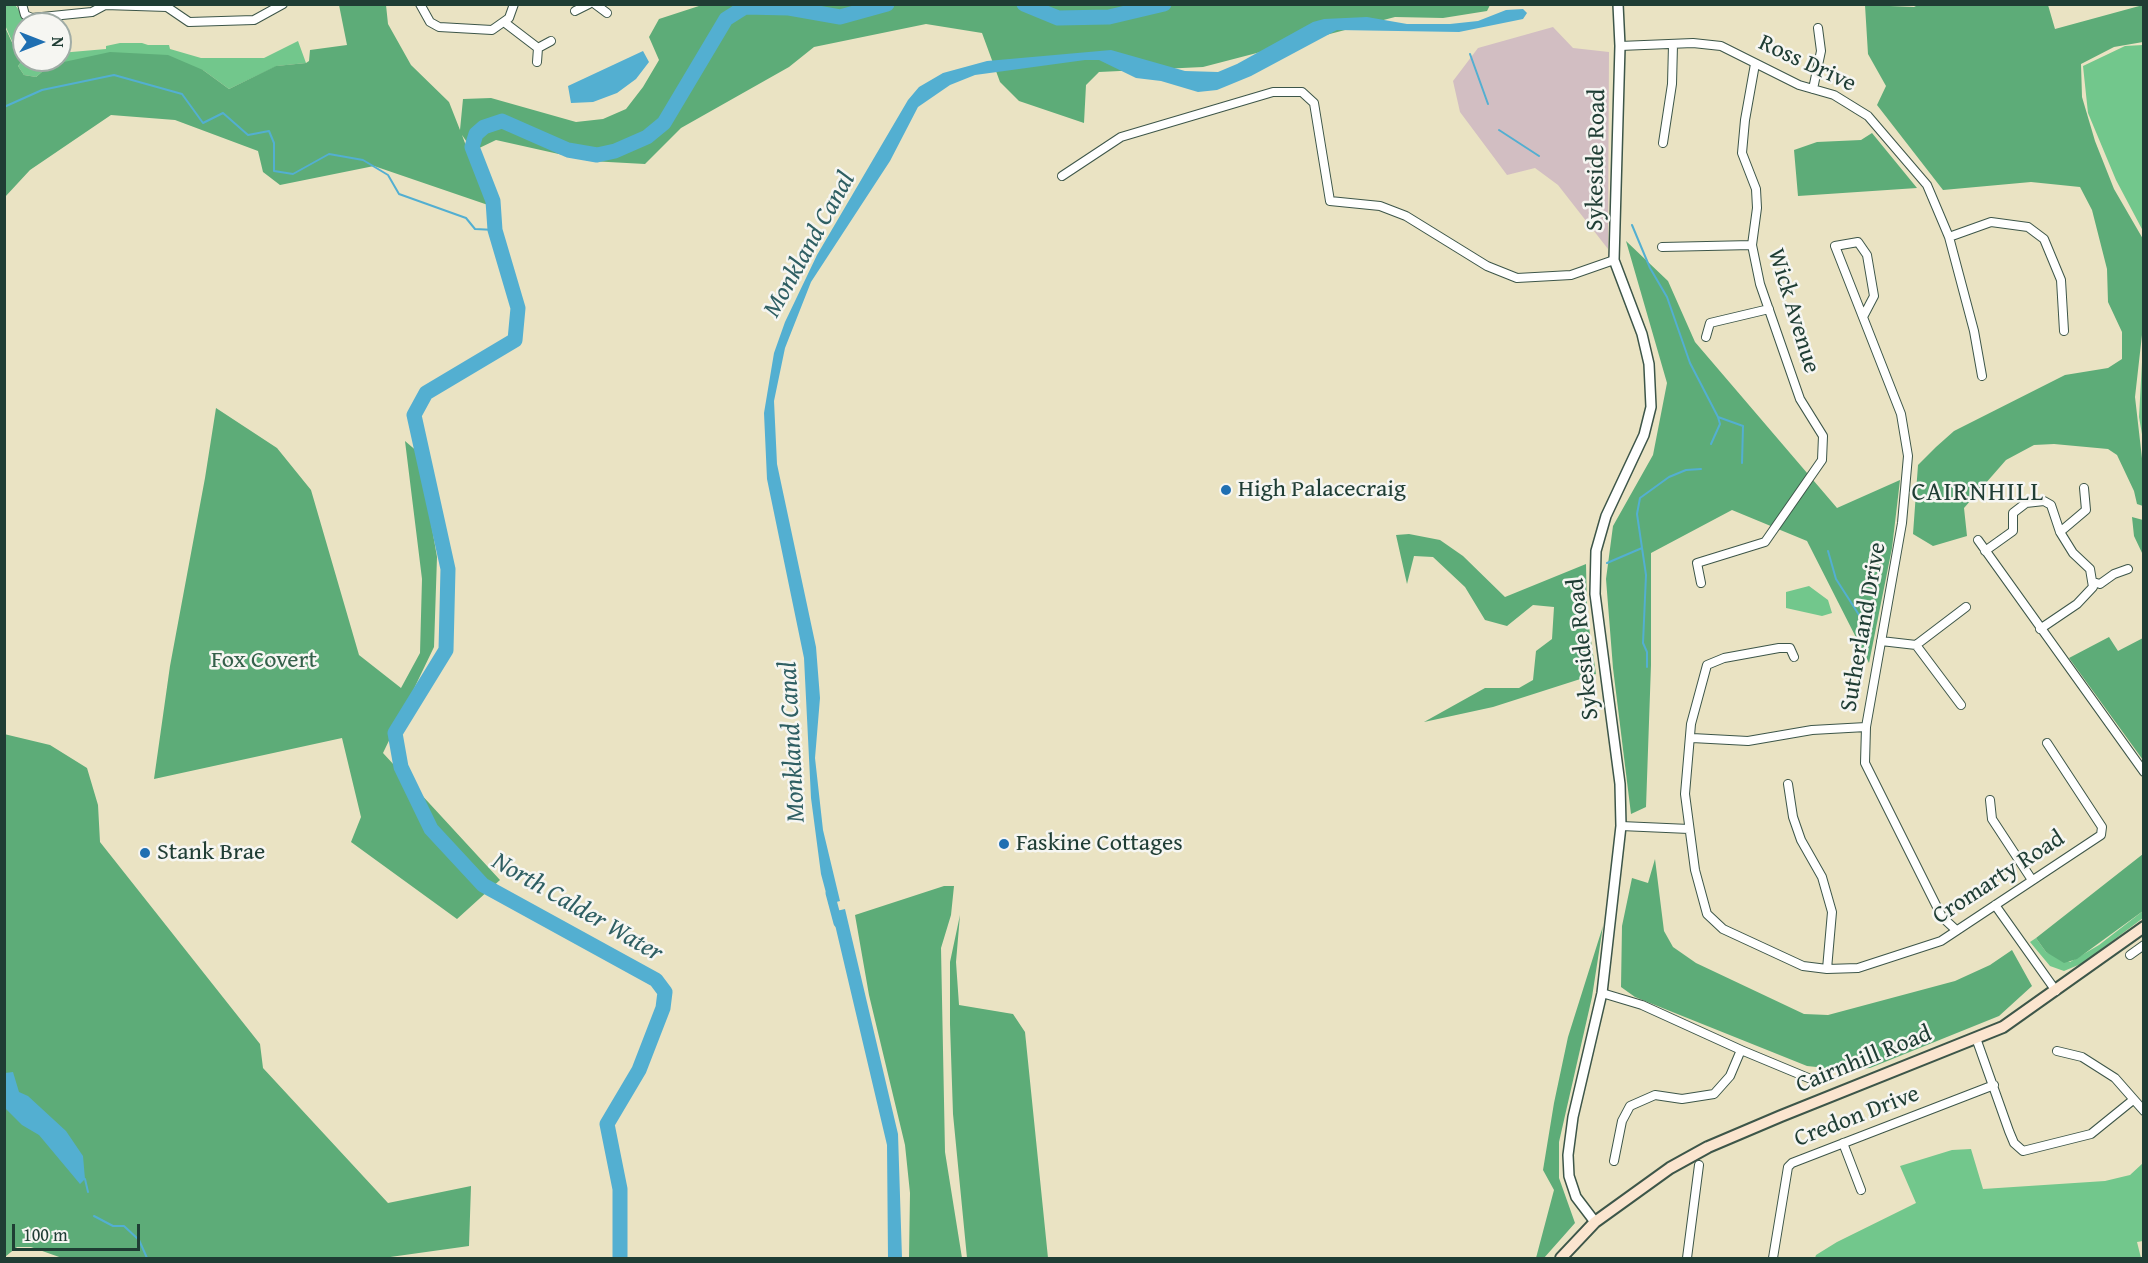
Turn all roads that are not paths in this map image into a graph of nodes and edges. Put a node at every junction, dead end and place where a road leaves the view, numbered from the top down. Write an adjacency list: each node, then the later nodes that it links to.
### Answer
1 (22, 4): 2 (street)
2 (284, 4)
3 (420, 4): 10 (street)
4 (514, 4): 10 (street)
5 (589, 4): 8 (street)
6 (596, 4): 9 (street)
7 (1618, 4): 14 (street, Sykeside Road)
8 (575, 11)
9 (607, 13)
10 (504, 22): 15 (street)
11 (1818, 28): 18 (street)
12 (551, 41): 15 (street)
13 (1673, 45): 14 (street, Ross Drive); 17 (street, Ross Drive); 19 (street)
14 (1620, 46): 24 (street, Sykeside Road)
15 (538, 48): 16 (street)
16 (537, 62)
17 (1755, 64): 18 (street, Ross Drive); 22 (street, Wick Avenue)
18 (1813, 89): 21 (street, Ross Drive)
19 (1663, 143)
20 (1062, 176): 24 (street)
21 (1948, 237): 27 (street); 29 (street, Ross Drive)
22 (1752, 245): 23 (street); 25 (street, Wick Avenue)
23 (1662, 247)
24 (1614, 260): 49 (street, Sykeside Road)
25 (1769, 309): 28 (street); 36 (street, Wick Avenue)
26 (1863, 316): 26 (street, Sutherland Drive); 39 (street, Sutherland Drive)
27 (2064, 331)
28 (1706, 337)
29 (1982, 376)
30 (2084, 488): 31 (street)
31 (2061, 532): 33 (street); 35 (street)
32 (1978, 540): 33 (street)
33 (1985, 551): 38 (street)
34 (2128, 569): 35 (street)
35 (2093, 582): 38 (street)
36 (1701, 583)
37 (1966, 606): 40 (street)
38 (2040, 629): 46 (street)
39 (1881, 641): 40 (street); 43 (street, Sutherland Drive)
40 (1916, 645): 42 (street)
41 (1794, 657): 44 (street, Cromarty Road)
42 (1960, 705)
43 (1866, 727): 44 (street); 54 (street, Sutherland Drive)
44 (1692, 738): 50 (street, Cromarty Road)
45 (2048, 743): 51 (street, Cromarty Road)
46 (2144, 772)
47 (1788, 784): 57 (street)
48 (1990, 800): 51 (street)
49 (1621, 826): 50 (street); 59 (street, Sykeside Road)
50 (1689, 829): 57 (street, Cromarty Road)
51 (2032, 880): 52 (street, Cromarty Road)
52 (1995, 905): 54 (street, Cromarty Road); 58 (street)
53 (2144, 927): 58 (main road, Cairnhill Road)
54 (1955, 929): 57 (street, Cromarty Road)
55 (2144, 945): 56 (street)
56 (2130, 955)
57 (1827, 969)
58 (2056, 991): 60 (main road, Cairnhill Road)
59 (1602, 993): 61 (street); 71 (street, Sykeside Road)
60 (1976, 1038): 64 (street); 71 (main road, Cairnhill Road)
61 (1741, 1050): 63 (street); 68 (street)
62 (2057, 1051): 65 (street)
63 (1818, 1082)
64 (1994, 1085): 65 (street); 67 (street, Credon Drive)
65 (2133, 1100): 66 (street)
66 (2144, 1111)
67 (1843, 1143): 70 (street); 74 (street, Credon Drive)
68 (1614, 1161)
69 (1699, 1165): 73 (street)
70 (1861, 1190)
71 (1595, 1222): 72 (main road, Cairnhill Road)
72 (1566, 1257)
73 (1687, 1258)
74 (1773, 1258)

